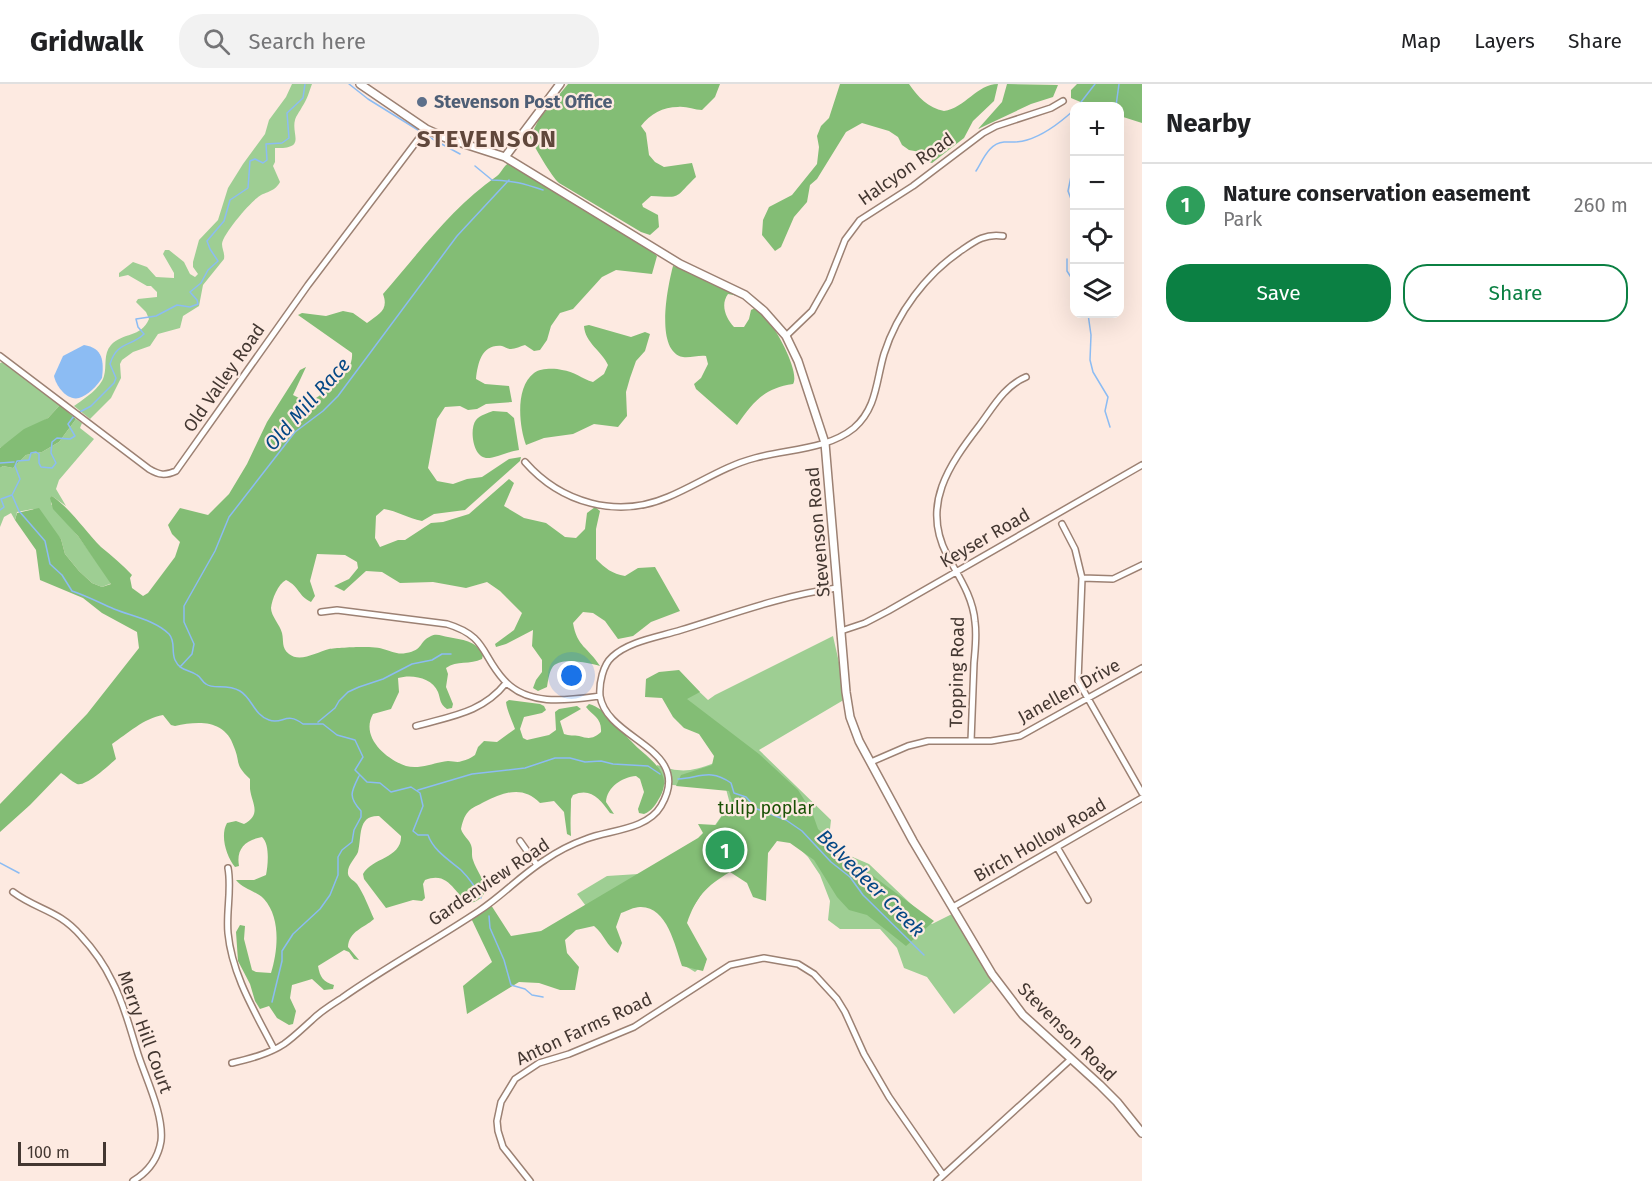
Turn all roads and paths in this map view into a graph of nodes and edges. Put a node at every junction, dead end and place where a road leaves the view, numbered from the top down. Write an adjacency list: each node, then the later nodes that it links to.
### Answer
1 (360, 84): 4 (street, Stevenson Road)
2 (560, 84): 5 (street)
3 (1063, 101): 7 (street, Halcyon Road)
4 (426, 129): 5 (street, Stevenson Road); 8 (street, Old Valley Road)
5 (505, 157): 7 (street, Stevenson Road)
6 (1003, 236): 10 (street)
7 (786, 336): 10 (street, Stevenson Road)
8 (0, 356)
9 (1026, 377): 15 (street, Topping Road)
10 (825, 443): 11 (street); 17 (street, Stevenson Road)
11 (525, 462)
12 (1142, 465): 15 (street, Keyser Road)
13 (1062, 524): 16 (street)
14 (1142, 565): 16 (street)
15 (956, 572): 19 (street, Keyser Road); 25 (street, Topping Road)
16 (1082, 578): 23 (street)
17 (837, 588): 19 (street, Stevenson Road); 22 (street)
18 (321, 612): 21 (street)
19 (841, 631): 26 (street, Stevenson Road)
20 (1142, 668): 23 (street, Janellen Drive)
21 (506, 683): 22 (street); 24 (street)
22 (600, 696): 31 (street, Gardenview Road)
23 (1087, 699): 25 (street, Janellen Drive); 27 (street)
24 (416, 726)
25 (970, 741): 26 (street, Janellen Drive)
26 (871, 762): 35 (street, Stevenson Road)
27 (1142, 793)
28 (1142, 798): 30 (street, Birch Hollow Road)
29 (520, 841): 31 (street)
30 (1057, 847): 34 (street); 35 (street, Birch Hollow Road)
31 (537, 865): 36 (street, Gardenview Road)
32 (228, 868): 36 (street)
33 (13, 892): 41 (street, Merry Hill Court)
34 (1088, 900)
35 (953, 907): 37 (street, Stevenson Road)
36 (274, 1049): 38 (street, Gardenview Road)
37 (1071, 1059): 39 (street, Stevenson Road); 40 (street)
38 (232, 1063)
39 (1142, 1133)
40 (943, 1176): 42 (street, Anton Farms Road); 43 (street)
41 (134, 1181)
42 (530, 1181)
43 (937, 1181)

